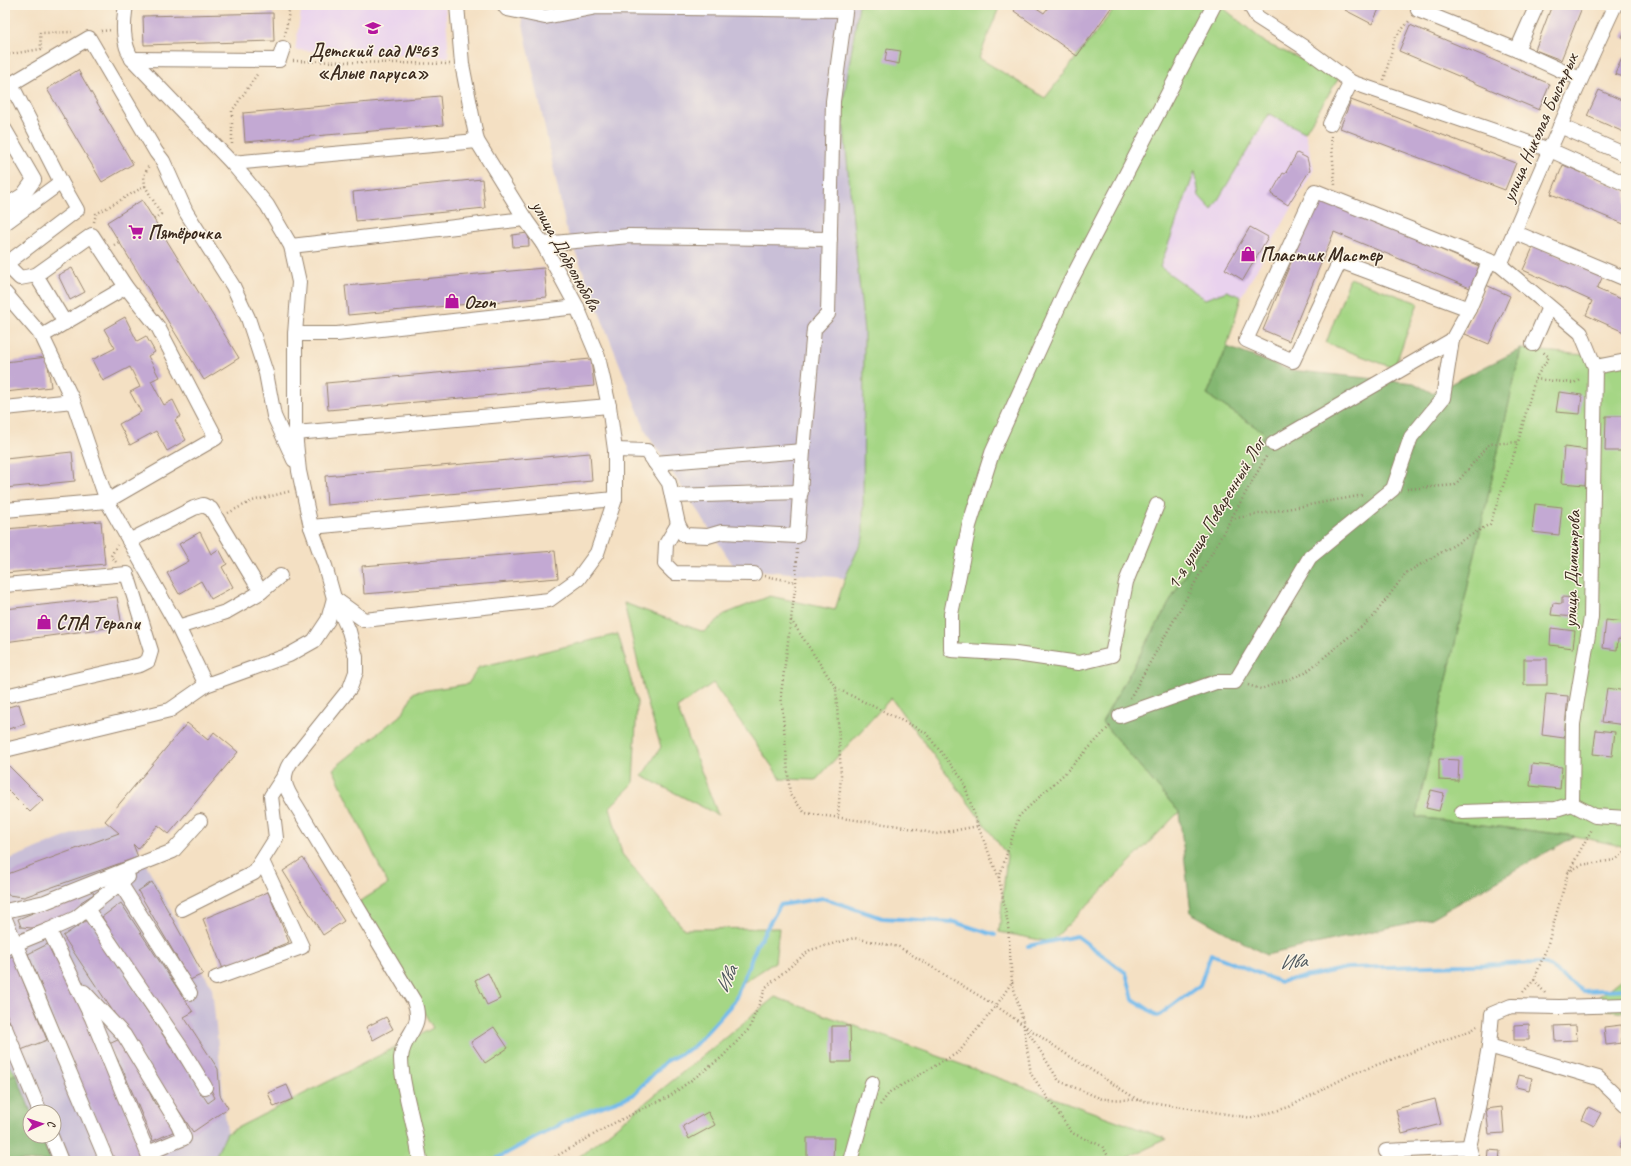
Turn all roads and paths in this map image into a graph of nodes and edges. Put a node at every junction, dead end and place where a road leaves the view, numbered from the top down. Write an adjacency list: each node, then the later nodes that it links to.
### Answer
1 (126, 5): 15 (street)
2 (290, 5): 14 (path)
3 (457, 5): 16 (street, улица Добролюбова)
4 (504, 5): 9 (street)
5 (1214, 5): 76 (street)
6 (1250, 5): 18 (street)
7 (1537, 5): 12 (street)
8 (1615, 5): 17 (street, улица Николая Быстрых)
9 (846, 8): 38 (street)
10 (1418, 10): 12 (street); 19 (path)
11 (40, 33): 13 (path)
12 (1517, 50): 17 (street)
13 (5, 55)
14 (276, 56): 15 (street); 16 (path); 27 (path)
15 (132, 59): 27 (street)
16 (462, 64): 23 (street, улица Добролюбова)
17 (1580, 79): 21 (street, улица Николая Быстрых)
18 (1351, 82): 19 (street); 20 (street)
19 (1381, 92): 24 (street)
20 (1330, 124): 31 (path)
21 (1560, 126): 24 (street, улица Николая Быстрых); 26 (street)
22 (5, 130): 32 (street)
23 (477, 141): 27 (street); 35 (street, улица Добролюбова)
24 (1550, 150): 29 (street); 37 (street, улица Николая Быстрых)
25 (156, 152): 28 (street); 30 (path); 68 (street)
26 (1626, 155)
27 (232, 163): 40 (street)
28 (61, 182): 36 (street); 41 (street)
29 (1626, 184)
30 (145, 186): 33 (path); 34 (path)
31 (1336, 199): 42 (street); 50 (street)
32 (5, 206)
33 (96, 214)
34 (154, 219)
35 (525, 219): 39 (street, улица Добролюбова); 40 (street)
36 (5, 223)
37 (1514, 232): 42 (street, улица Николая Быстрых); 44 (street)
38 (830, 238): 39 (street); 66 (street)
39 (544, 244): 48 (street, улица Добролюбова)
40 (291, 246): 52 (street)
41 (5, 261): 43 (street)
42 (1494, 263): 49 (street); 50 (street, улица Николая Быстрых)
43 (36, 275): 45 (street); 51 (street)
44 (1626, 280)
45 (126, 287): 51 (street); 75 (street)
46 (5, 293): 47 (street)
47 (11, 307): 53 (street)
48 (577, 307): 52 (street); 60 (street, улица Добролюбова)
49 (1549, 307): 55 (street); 57 (street)
50 (1468, 309): 54 (street, улица Николая Быстрых)
51 (65, 323): 53 (street)
52 (295, 334): 62 (street)
53 (42, 336): 59 (street)
54 (1452, 340): 64 (street, 1-я улица Поваренный Лог); 70 (street)
55 (1533, 344): 58 (path)
56 (1626, 361): 57 (street)
57 (1595, 367): 58 (path); 99 (street, улица Димитрова)
58 (1535, 379): 63 (path)
59 (73, 401): 61 (street); 75 (street)
60 (609, 406): 62 (street); 65 (street, улица Добролюбова)
61 (5, 408)
62 (295, 433): 68 (street)
63 (1518, 442): 70 (path); 92 (path)
64 (1273, 444): 79 (path, 1-я улица Поваренный Лог)
65 (614, 450): 67 (street); 74 (street, улица Добролюбова)
66 (803, 450): 67 (street); 71 (street)
67 (655, 462): 73 (street)
68 (299, 471): 69 (street)
69 (303, 486): 78 (path); 81 (street)
70 (1393, 490): 92 (street)
71 (801, 492): 73 (street); 82 (street)
72 (1370, 494): 79 (path)
73 (672, 496): 80 (street)
74 (615, 499): 81 (street); 89 (street, улица Добролюбова)
75 (107, 501): 77 (street); 83 (street)
76 (1157, 505)
77 (5, 510)
78 (217, 518): 83 (street); 88 (street)
79 (1231, 519): 96 (path, 1-я улица Поваренный Лог)
80 (678, 524): 82 (street); 84 (street)
81 (311, 527): 89 (street)
82 (797, 536): 86 (path)
83 (129, 541): 91 (street)
84 (754, 574): 86 (path)
85 (280, 576): 88 (street)
86 (796, 582): 90 (path)
87 (5, 585): 95 (street)
88 (261, 592): 91 (street)
89 (334, 598): 93 (street); 98 (street)
90 (791, 620): 94 (path); 101 (path)
91 (178, 627): 93 (street)
92 (1235, 682): 96 (street)
93 (206, 684): 97 (street)
94 (836, 688): 101 (path); 104 (path)
95 (5, 696)
96 (1120, 716): 110 (path, 1-я улица Поваренный Лог)
97 (5, 750)
98 (284, 776): 108 (street); 139 (street)
99 (1572, 804): 100 (street); 102 (street)
100 (1462, 812)
101 (838, 817): 104 (path)
102 (1626, 818)
103 (200, 821): 107 (street)
104 (978, 826): 110 (path)
105 (1593, 827): 109 (path)
106 (1626, 852): 109 (path)
107 (149, 861): 111 (street); 114 (street)
108 (262, 861): 113 (street); 118 (street)
109 (1568, 873): 120 (path)
110 (999, 878): 121 (path)
111 (120, 883): 112 (street); 122 (street)
112 (87, 909): 116 (street); 130 (street)
113 (182, 909)
114 (5, 911)
115 (5, 919): 117 (street)
116 (49, 930): 117 (street); 119 (street)
117 (10, 945): 141 (street)
118 (216, 978)
119 (73, 979): 138 (street); 138 (street)
120 (1534, 980)
121 (1012, 982): 124 (path); 126 (path)
122 (190, 993)
123 (1626, 1005): 125 (street)
124 (996, 1006): 126 (path); 134 (path); 142 (path)
125 (1492, 1014): 128 (street); 131 (path)
126 (1024, 1025): 131 (path); 131 (path); 144 (path)
127 (5, 1028): 132 (street)
128 (1489, 1046): 133 (street); 136 (street)
129 (872, 1083): 143 (street)
130 (205, 1087)
131 (1138, 1100)
132 (37, 1104)
133 (1626, 1105)
134 (876, 1110)
135 (54, 1144): 140 (street)
136 (1469, 1147): 137 (street); 145 (street)
137 (1386, 1151)
138 (149, 1157)
139 (420, 1160)
140 (61, 1161)
141 (107, 1161)
142 (548, 1161)
143 (850, 1161)
144 (1111, 1161)
145 (1473, 1161)

